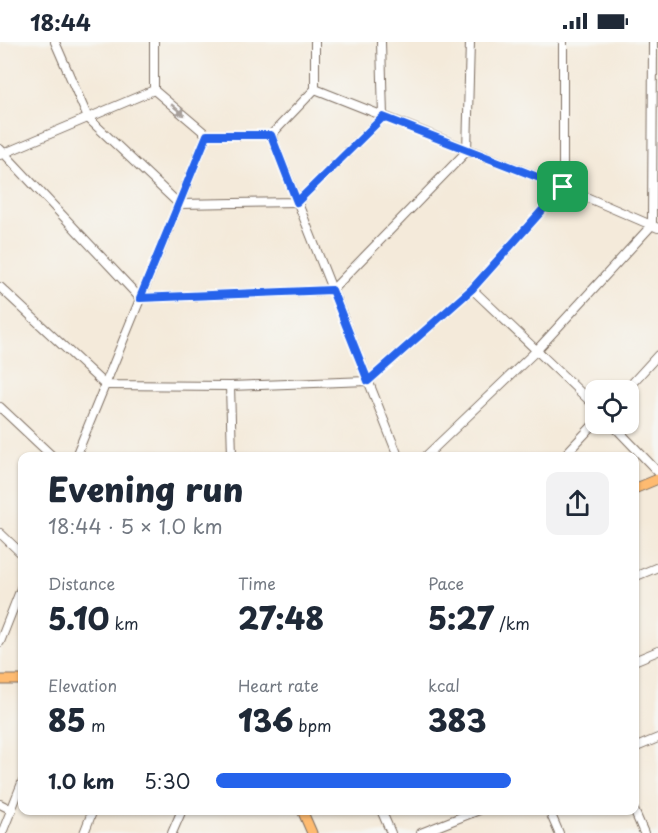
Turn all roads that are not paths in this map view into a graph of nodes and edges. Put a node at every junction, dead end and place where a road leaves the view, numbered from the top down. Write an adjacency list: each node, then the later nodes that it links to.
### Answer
1 (55, 42): 12 (street)
2 (154, 42): 10 (street)
3 (315, 42): 9 (street)
4 (381, 42): 11 (street)
5 (470, 42): 15 (street)
6 (563, 42): 17 (street)
7 (653, 42): 8 (street)
8 (656, 59): 20 (street)
9 (315, 89): 11 (street); 14 (street)
10 (154, 90): 12 (street); 13 (street, one-way to 13)
11 (383, 117): 15 (street); 18 (street)
12 (87, 118): 16 (street); 19 (street)
13 (207, 135): 14 (street); 19 (street)
14 (271, 135): 18 (street)
15 (467, 150): 17 (street); 22 (street)
16 (1, 152): 24 (street)
17 (563, 187): 20 (street); 21 (street)
18 (297, 202): 19 (street); 22 (street)
19 (179, 204): 24 (street)
20 (655, 226): 25 (street)
21 (472, 289): 25 (street); 28 (street)
22 (332, 290): 24 (street); 28 (street)
23 (1, 291): 29 (street)
24 (140, 298): 29 (street)
25 (536, 351): 31 (street); 39 (street)
26 (658, 355): 27 (street)
27 (635, 380)
28 (368, 381): 30 (street); 38 (street)
29 (105, 385): 30 (street); 36 (street)
30 (230, 386): 37 (street)
31 (585, 397)
32 (0, 407): 35 (street)
33 (585, 434): 40 (street)
34 (622, 434): 42 (street)
35 (48, 452)
36 (78, 452)
37 (232, 452)
38 (396, 452)
39 (430, 452)
40 (568, 452)
41 (639, 452): 43 (street)
42 (639, 452)
43 (658, 472)
44 (658, 479): 45 (main road)
45 (639, 487)
46 (0, 533): 47 (street)
47 (18, 550)
48 (658, 567): 49 (street)
49 (639, 575)
50 (18, 596): 51 (street)
51 (0, 642)
52 (658, 651): 53 (street)
53 (639, 660)
54 (0, 680): 55 (main road)
55 (18, 680)
56 (658, 738): 57 (street)
57 (639, 746)
58 (18, 794): 60 (street)
59 (0, 804): 60 (street)
60 (12, 810): 68 (street)
61 (91, 815): 69 (street)
62 (180, 815): 70 (street)
63 (304, 815): 71 (main road)
64 (383, 815): 72 (street)
65 (460, 815): 73 (street)
66 (551, 815): 74 (street)
67 (636, 815): 75 (street)
68 (2, 833)
69 (84, 833)
70 (172, 833)
71 (312, 833)
72 (391, 833)
73 (421, 833)
74 (559, 833)
75 (644, 833)

